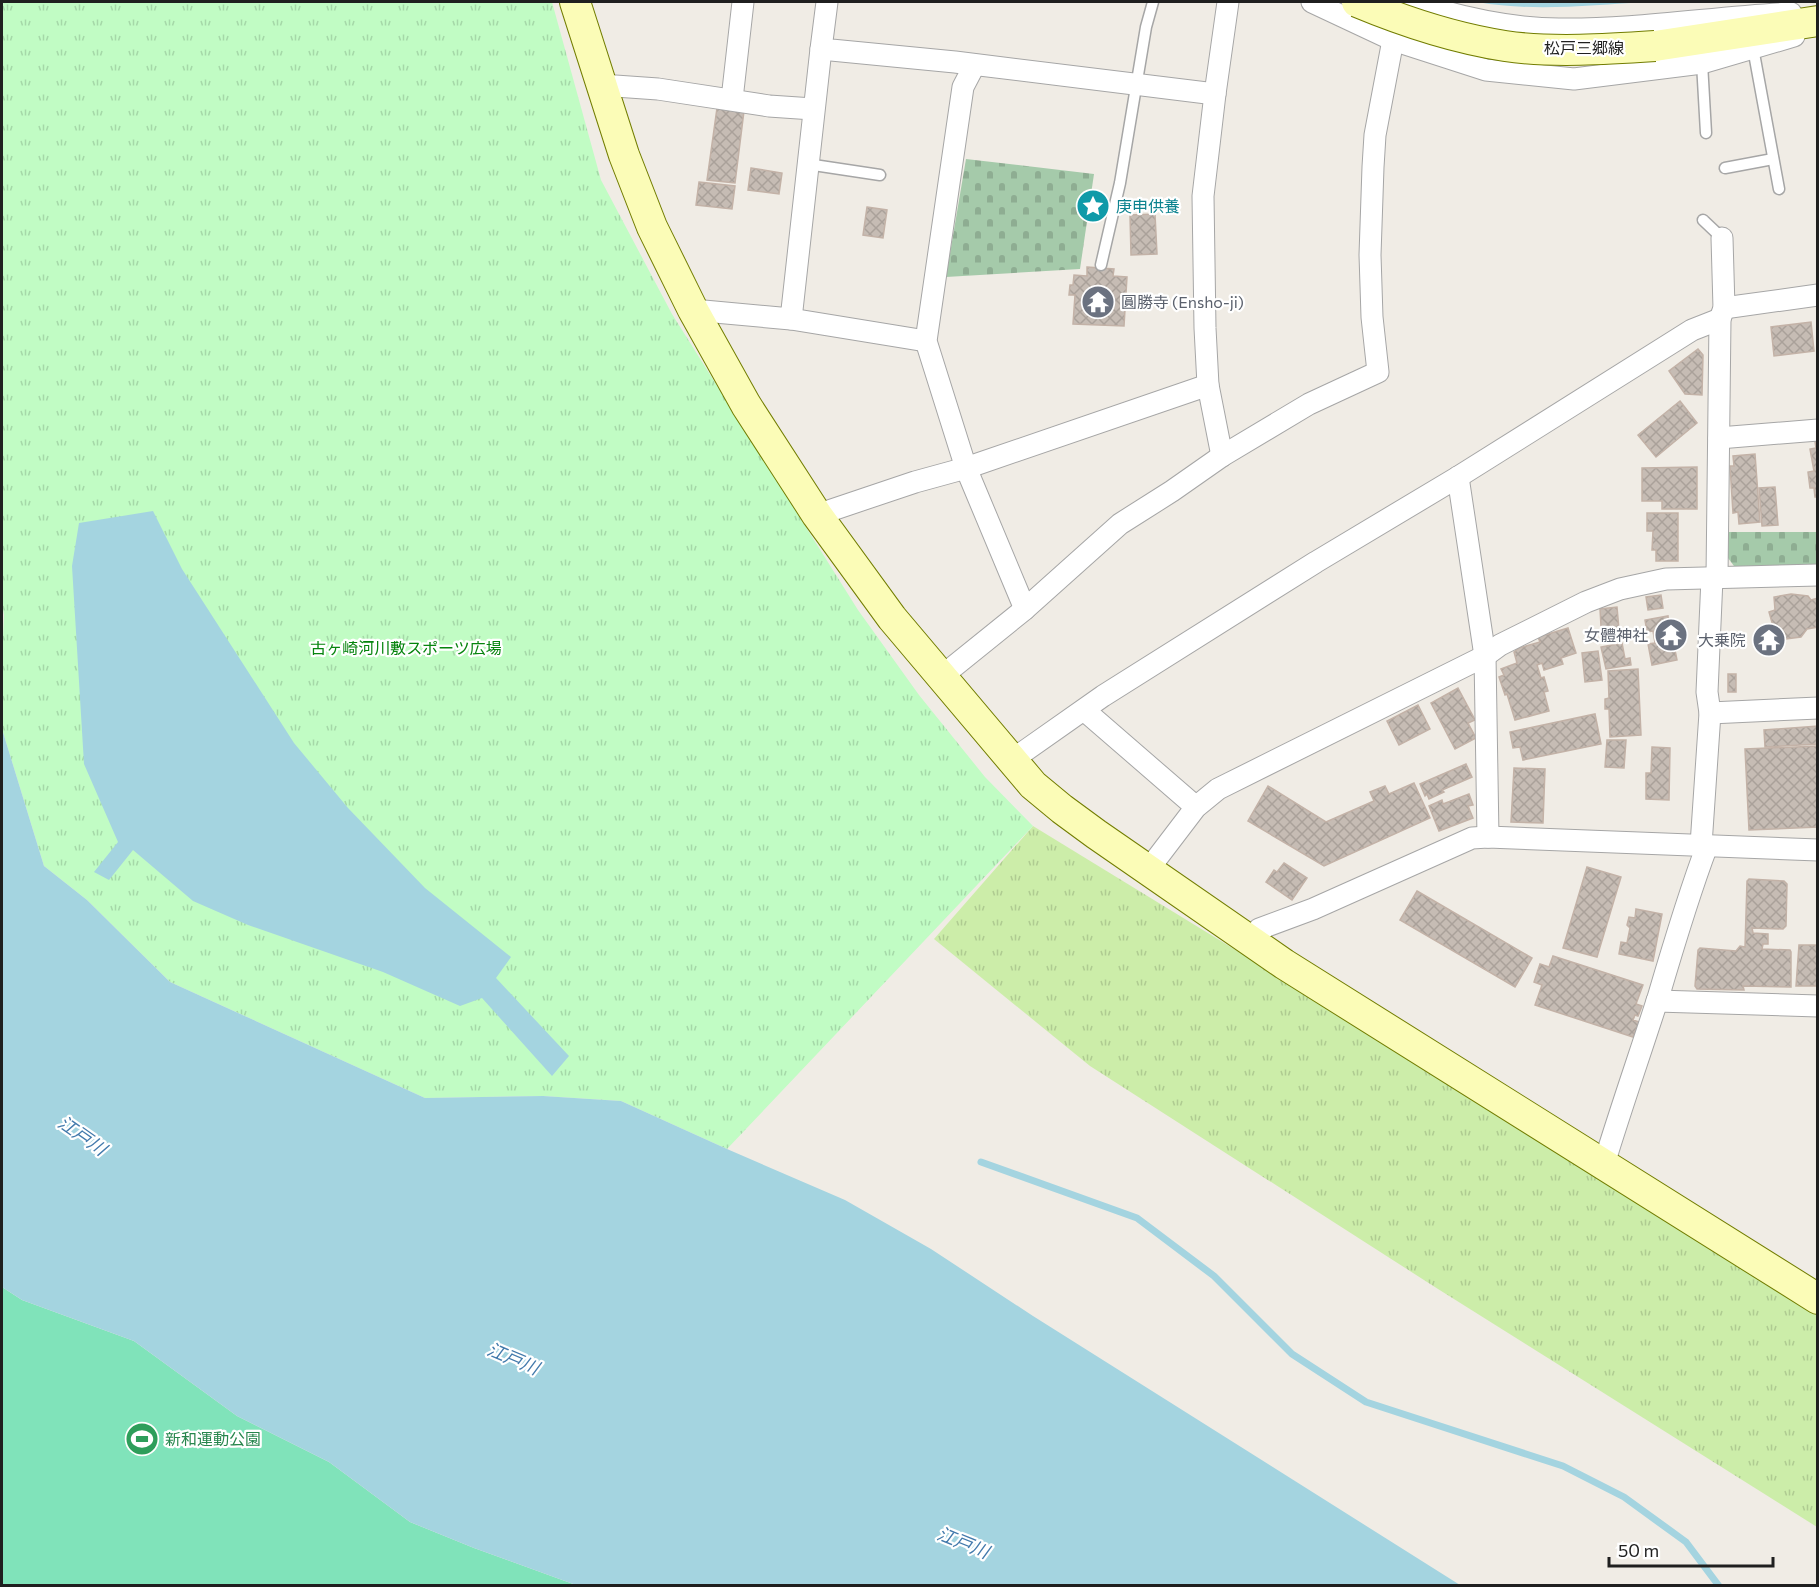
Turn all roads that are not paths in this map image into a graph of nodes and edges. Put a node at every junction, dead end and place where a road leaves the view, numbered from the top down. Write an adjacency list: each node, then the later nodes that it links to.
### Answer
1 (575, 2): 18 (street)
2 (743, 2): 21 (street)
3 (827, 2): 15 (street)
4 (1153, 2): 19 (lane)
5 (1228, 2): 20 (street)
6 (1312, 2): 10 (street)
7 (1373, 2): 10 (street)
8 (1412, 2): 9 (street)
9 (1818, 12)
10 (1361, 14): 11 (street, 松戸三郷線, bridge); 13 (street)
11 (1818, 21)
12 (1818, 30): 14 (street)
13 (1393, 40): 16 (street); 40 (street)
14 (1753, 48): 16 (street); 24 (lane)
15 (821, 49): 17 (street); 22 (street)
16 (1702, 63): 23 (lane)
17 (974, 66): 19 (street); 36 (street)
18 (601, 85): 21 (street); 33 (street)
19 (1136, 86): 20 (street); 31 (lane)
20 (1215, 94): 37 (street)
21 (732, 99): 22 (street)
22 (813, 110): 25 (street)
23 (1706, 133)
24 (1773, 159): 26 (lane); 28 (lane)
25 (807, 164): 27 (lane); 35 (street)
26 (1725, 168)
27 (879, 175)
28 (1779, 189)
29 (1703, 220): 30 (lane)
30 (1722, 238): 34 (street)
31 (1101, 265)
32 (1818, 295): 34 (street)
33 (693, 310): 35 (street); 43 (street)
34 (1722, 313): 39 (street); 42 (street)
35 (790, 319): 36 (street)
36 (926, 341): 41 (street)
37 (1208, 385): 40 (street); 41 (street)
38 (1818, 430): 39 (street)
39 (1719, 438): 45 (street)
40 (1221, 456): 46 (street)
41 (966, 468): 43 (street); 46 (street)
42 (1458, 477): 47 (street); 50 (street)
43 (817, 515): 48 (street)
44 (1818, 574): 45 (street)
45 (1714, 578): 47 (street); 51 (street)
46 (1025, 609): 48 (street)
47 (1485, 656): 53 (street); 54 (street)
48 (942, 676): 52 (street)
49 (1818, 708): 51 (street)
50 (1084, 710): 52 (street); 53 (street)
51 (1710, 713): 55 (street)
52 (1012, 760): 57 (street)
53 (1196, 807): 57 (street)
54 (1488, 837): 55 (street); 58 (street)
55 (1704, 845): 56 (street); 59 (street)
56 (1818, 850)
57 (1148, 870): 58 (street)
58 (1251, 941): 61 (street)
59 (1657, 1000): 60 (street); 61 (street)
60 (1818, 1006)
61 (1604, 1164): 62 (street)
62 (1818, 1299)

